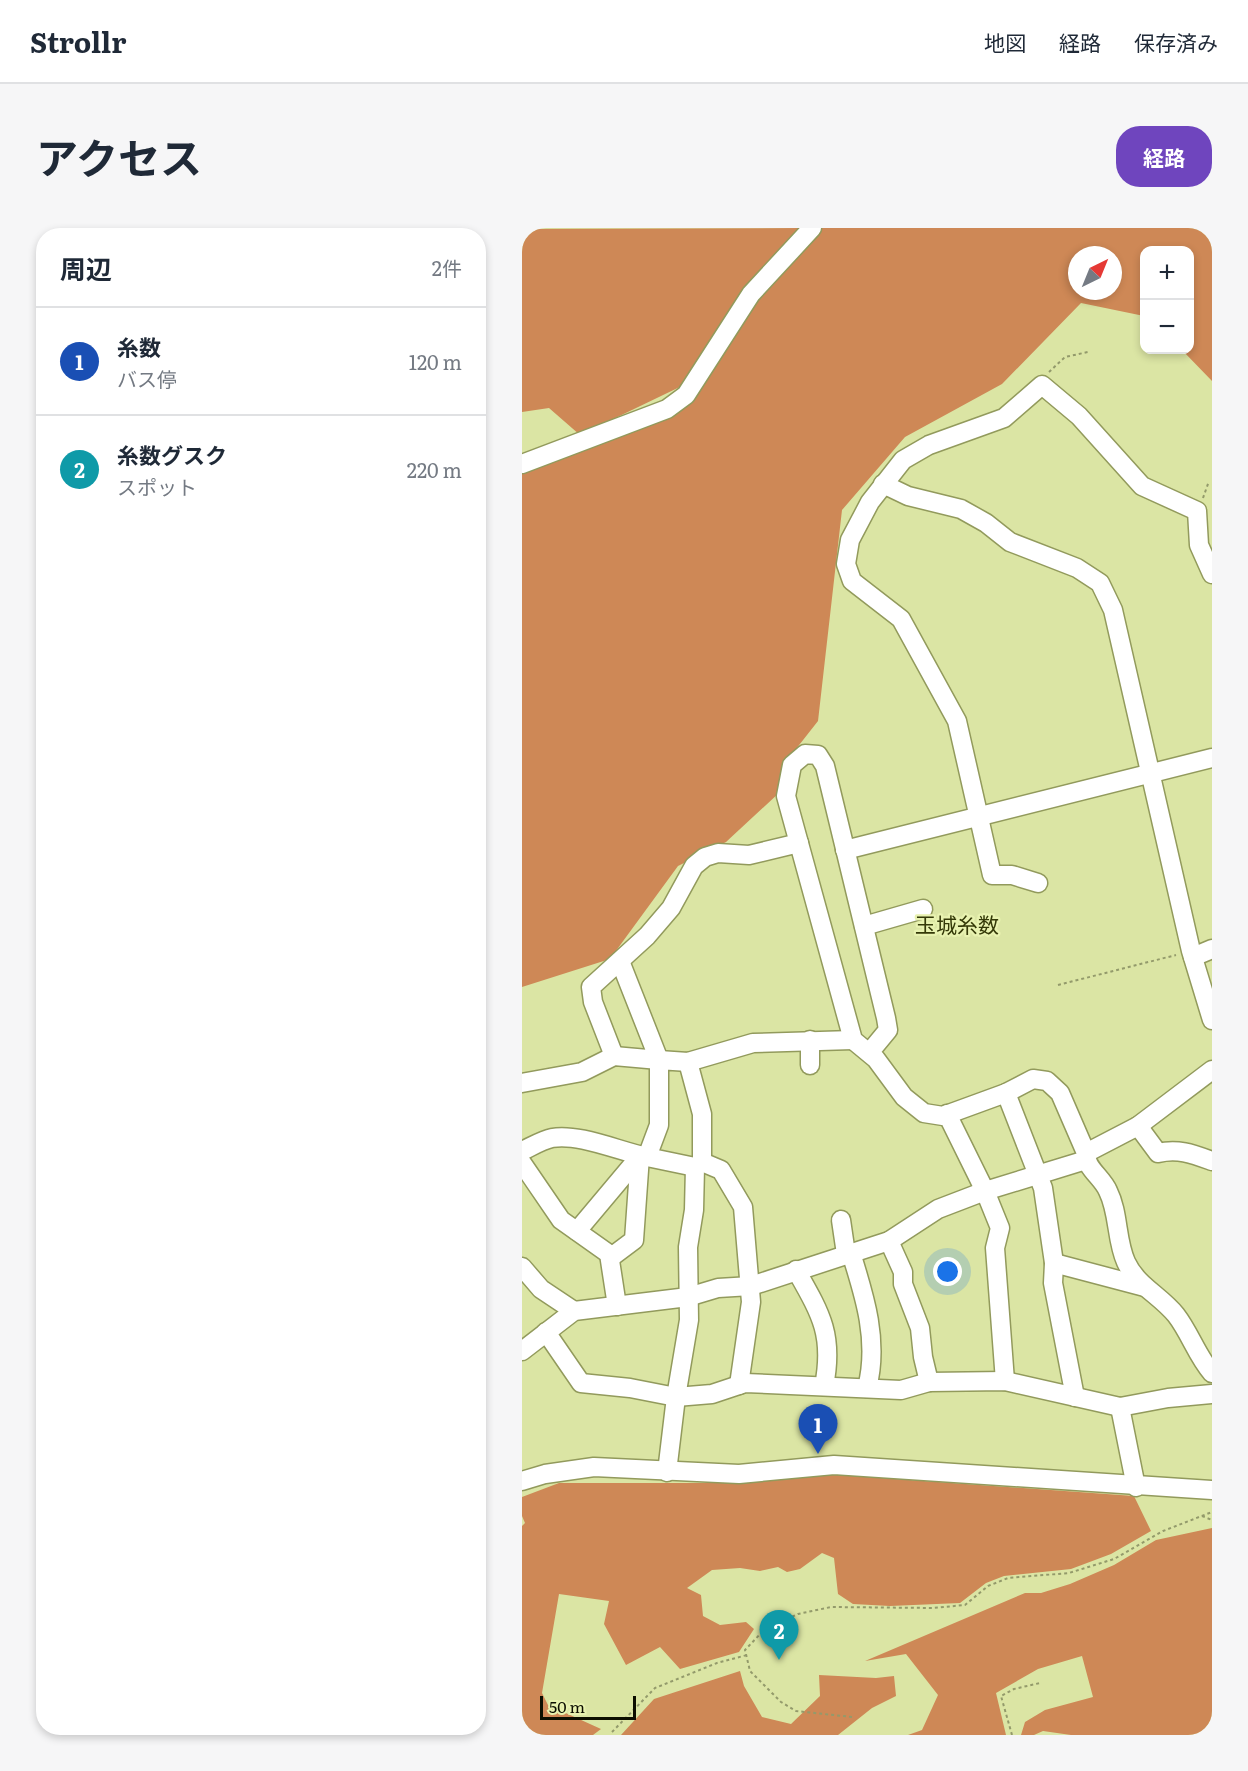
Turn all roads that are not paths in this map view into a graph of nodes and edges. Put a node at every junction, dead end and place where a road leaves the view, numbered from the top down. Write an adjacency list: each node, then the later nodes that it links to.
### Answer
1 (812, 228): 2 (street)
2 (522, 464)
3 (883, 483): 4 (street); 6 (street); 7 (street)
4 (1212, 574)
5 (1212, 758): 6 (street)
6 (1150, 774): 7 (street); 14 (street)
7 (979, 816): 9 (street); 10 (street)
8 (799, 843): 9 (street); 15 (street); 18 (street)
9 (845, 850): 12 (street)
10 (1038, 883)
11 (923, 909): 12 (street)
12 (864, 926): 19 (street)
13 (1212, 949): 14 (street)
14 (1192, 954): 16 (street)
15 (620, 961): 20 (street); 21 (street)
16 (1212, 1020)
17 (810, 1040): 18 (street); 22 (street); 23 (street)
18 (853, 1040): 19 (street)
19 (869, 1053): 27 (street)
20 (614, 1056): 21 (street); 25 (street)
21 (659, 1060): 22 (street); 30 (street)
22 (688, 1062): 34 (street)
23 (810, 1065)
24 (1212, 1070): 28 (street)
25 (522, 1083)
26 (1006, 1093): 27 (street); 31 (street); 35 (street)
27 (947, 1114): 36 (street)
28 (1138, 1126): 31 (street); 32 (street)
29 (522, 1151): 30 (street)
30 (643, 1156): 34 (street); 38 (street); 41 (street)
31 (1086, 1156): 35 (street); 46 (street)
32 (1212, 1161)
33 (522, 1163): 38 (street)
34 (699, 1164): 45 (street); 47 (street)
35 (1039, 1175): 36 (street); 42 (street)
36 (985, 1191): 39 (street); 53 (street)
37 (841, 1220): 40 (street)
38 (577, 1231): 41 (street)
39 (889, 1241): 40 (street); 54 (street)
40 (848, 1253): 44 (street); 57 (street)
41 (610, 1258): 48 (street)
42 (1054, 1263): 46 (street); 60 (street)
43 (522, 1267): 49 (street)
44 (796, 1270): 45 (street); 56 (street)
45 (751, 1286): 47 (street); 55 (street)
46 (1145, 1287): 52 (street)
47 (688, 1297): 48 (street); 59 (street)
48 (617, 1306): 49 (street)
49 (574, 1311): 50 (street)
50 (546, 1332): 51 (street); 59 (street)
51 (523, 1349)
52 (1212, 1373)
53 (1005, 1381): 54 (street); 60 (street)
54 (929, 1382): 57 (street)
55 (739, 1385): 56 (street); 59 (street)
56 (824, 1386): 57 (street)
57 (867, 1388)
58 (1212, 1394): 61 (street)
59 (676, 1397): 62 (street)
60 (1075, 1397): 61 (street)
61 (1120, 1407): 64 (street)
62 (668, 1472): 63 (street); 64 (street)
63 (522, 1481)
64 (1136, 1487): 65 (street)
65 (1212, 1490)

